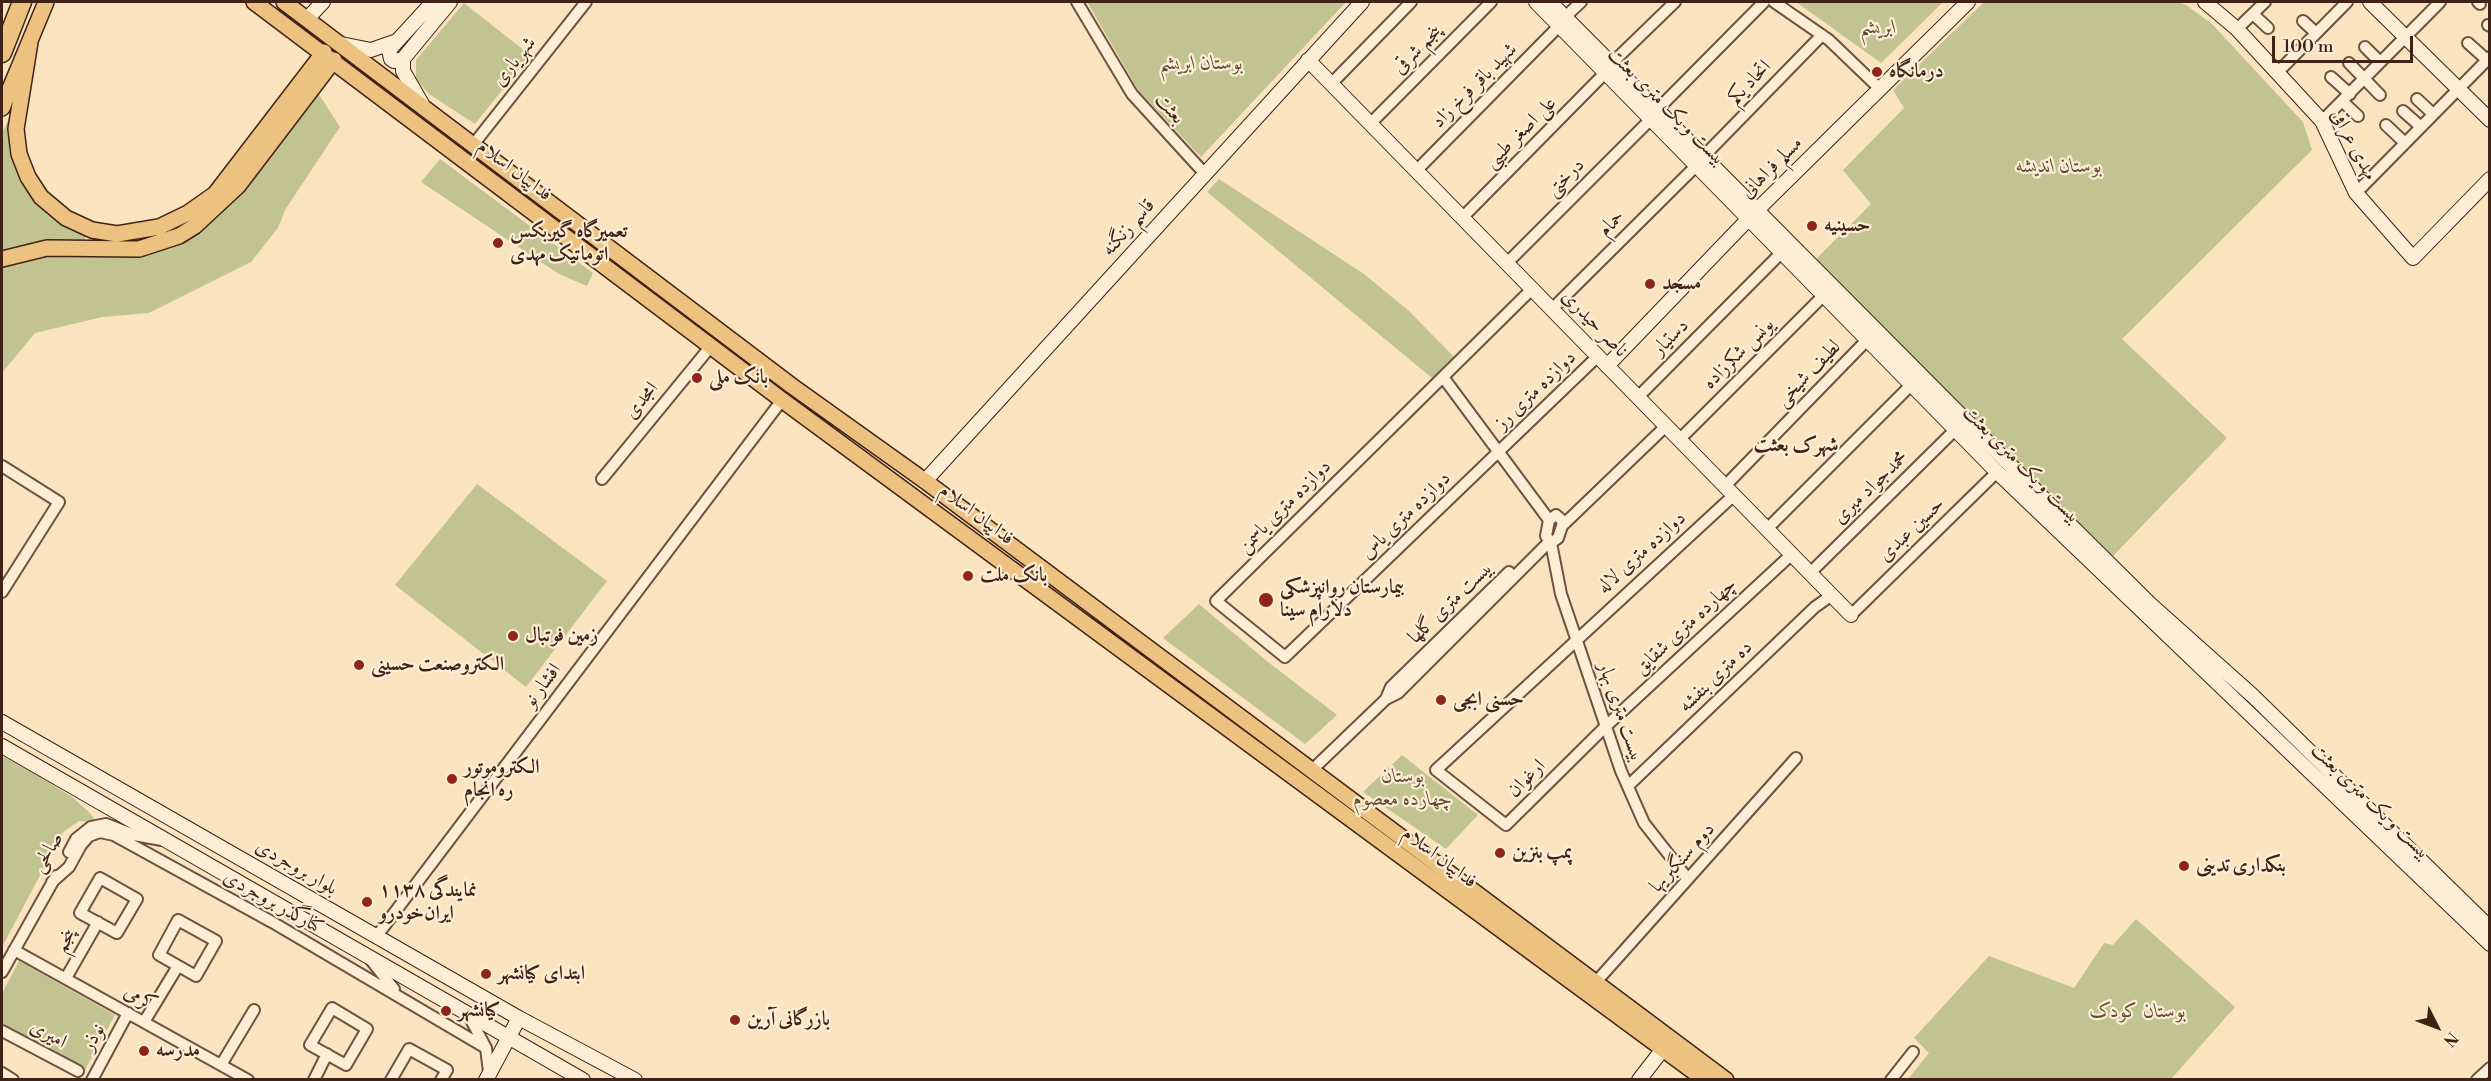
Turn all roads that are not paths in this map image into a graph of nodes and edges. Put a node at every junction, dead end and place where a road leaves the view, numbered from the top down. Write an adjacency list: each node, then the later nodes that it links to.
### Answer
1 (22, 2): 39 (highway)
2 (46, 2): 34 (main road)
3 (254, 2): 40 (main road, فداییان اسلام)
4 (284, 2): 26 (main road, فداییان اسلام)
5 (323, 2): 26 (street)
6 (433, 2): 35 (street)
7 (450, 2): 42 (street)
8 (586, 2): 68 (street, شهریاری)
9 (1077, 2): 71 (street, بعثت)
10 (1362, 2): 43 (street, قاسم زنگنه)
11 (1411, 2): 50 (street)
12 (1491, 2): 64 (street, پنجم شرقی)
13 (1536, 2): 28 (street, بیست و یک متری بعثت)
14 (1550, 2): 28 (street, بیست و یک متری بعثت)
15 (1581, 2): 28 (street, شهید باقر فرخ زاد)
16 (1675, 2): 46 (street, علی اصغر طیبی)
17 (1764, 2): 59 (street, درختی)
18 (1774, 2): 32 (street)
19 (1968, 2): 51 (street, مسلم فراهانی)
20 (2205, 2): 30 (street, مهدی عراقی)
21 (2265, 2): 25 (street)
22 (2347, 2): 31 (street)
23 (2370, 2): 33 (street)
24 (2436, 3): 33 (street)
25 (2253, 14): 29 (street); 30 (street)
26 (307, 19): 37 (main road, فداییان اسلام)
27 (2303, 21): 31 (street)
28 (1562, 22): 46 (street, بیست و یک متری بعثت); 70 (street, شهید باقر فرخ زاد)
29 (2268, 28)
30 (2237, 29): 47 (street, مهدی عراقی)
31 (2316, 33): 47 (street)
32 (1822, 36): 51 (street); 69 (street, اتحاد یکم)
33 (2405, 37): 44 (street); 52 (street)
34 (30, 42): 40 (main road); 56 (main road)
35 (394, 42): 37 (street); 42 (street)
36 (2468, 43): 41 (street)
37 (339, 44): 57 (main road, فداییان اسلام)
38 (2365, 47): 44 (street)
39 (2, 53)
40 (329, 56): 77 (main road); 83 (main road, فداییان اسلام)
41 (2488, 58): 52 (street)
42 (403, 59): 57 (street)
43 (1308, 60): 50 (street, ناصر حیدری); 71 (street, قاسم زنگنه)
44 (2380, 62): 49 (street)
45 (2349, 63): 49 (street)
46 (1608, 69): 59 (street, بیست و یک متری بعثت); 75 (street, علی اصغر طیبی)
47 (2277, 73): 63 (street, مهدی عراقی)
48 (2331, 77): 54 (street)
49 (2364, 79): 53 (street); 54 (street)
50 (1331, 84): 64 (street, ناصر حیدری)
51 (1880, 89): 74 (street, مسلم فراهانی)
52 (2458, 89): 60 (street); 62 (street)
53 (2380, 95)
54 (2346, 97): 61 (street); 63 (street)
55 (2417, 99): 60 (street)
56 (2, 108)
57 (427, 110): 68 (main road, فداییان اسلام)
58 (2403, 111): 66 (street)
59 (1654, 114): 69 (street, بیست و یک متری بعثت); 78 (street, درختی)
60 (2433, 114): 66 (street)
61 (2358, 116)
62 (2490, 120)
63 (2322, 121): 73 (street, مهدی عراقی)
64 (1370, 124): 70 (street, ناصر حیدری)
65 (2386, 126): 67 (street)
66 (2421, 127): 67 (street)
67 (2405, 143): 73 (street)
68 (473, 145): 96 (main road, فداییان اسلام)
69 (1700, 160): 74 (street, بیست و یک متری بعثت); 81 (street, حمام)
70 (1416, 171): 75 (street, ناصر حیدری)
71 (1205, 174): 96 (street, قاسم زنگنه)
72 (2490, 179): 73 (street, مهدی عراقی)
73 (2356, 193)
74 (1753, 215): 76 (street, بیست و یک متری بعثت); 84 (street, مسلم فراهانی); 122 (street, بیست و یک متری بعثت)
75 (1462, 218): 78 (street, ناصر حیدری)
76 (1781, 253): 80 (street, بیست و یک متری بعثت); 87 (street, دستیار)
77 (2, 259)
78 (1507, 263): 79 (street, ناصر حیدری)
79 (1532, 289): 81 (street, ناصر حیدری); 85 (street)
80 (1824, 295): 82 (street, بیست و یک متری بعثت); 91 (street, یونس شکرزاده)
81 (1552, 309): 84 (street, ناصر حیدری)
82 (1868, 339): 86 (street, بیست و یک متری بعثت); 97 (street, لطیف شیخی)
83 (711, 346): 88 (main road, فداییان اسلام); 95 (street, امجدی)
84 (1602, 361): 87 (street, ناصر حیدری); 92 (street, دوازده متری رز)
85 (1443, 377): 92 (street); 108 (street, دوازده متری یاسمن)
86 (1912, 384): 90 (street, بیست و یک متری بعثت); 100 (street)
87 (1638, 397): 89 (street, ناصر حیدری)
88 (782, 400): 123 (street, افشار نو); 140 (main road, فداییان اسلام)
89 (1666, 426): 91 (street, ناصر حیدری); 99 (street)
90 (1956, 429): 94 (street, بیست و یک متری بعثت); 103 (street, محمدجواد میری)
91 (1679, 440): 97 (street, ناصر حیدری)
92 (1499, 451): 98 (street); 108 (street, دوازده متری یاس)
93 (2, 466): 104 (street)
94 (1997, 472): 106 (street, حسین عبدی); 124 (street, بیست و یک متری بعثت)
95 (602, 479)
96 (924, 481): 115 (main road, فداییان اسلام)
97 (1729, 491): 100 (street, ناصر حیدری); 107 (street, دوازده متری لاله)
98 (1549, 520): 99 (street); 101 (street)
99 (1562, 525): 101 (street, بیست متری گلها)
100 (1767, 529): 102 (street, ناصر حیدری)
101 (1548, 540): 107 (street, بیست متری بهار); 115 (street, بیست متری گلها)
102 (1792, 554): 103 (street, ناصر حیدری); 110 (street, چهارده متری شقایق)
103 (1810, 573): 105 (street, ناصر حیدری)
104 (2, 592)
105 (1832, 595): 106 (street, ناصر حیدری); 116 (street, ده متری بنفشه)
106 (1851, 615)
107 (1576, 638): 110 (street, بیست متری بهار); 117 (street, دوازده متری لاله)
108 (1285, 657)
109 (2, 722): 123 (street, بلوار بروجردی)
110 (1605, 727): 116 (street, بیست متری بهار); 117 (street, ارغوان)
111 (2, 746): 113 (street, بلوار بروجردی)
112 (2, 754): 113 (street)
113 (21, 758): 118 (street, بلوار بروجردی)
114 (1796, 758): 119 (street, دوم سنگبریها)
115 (1312, 771): 130 (main road, فداییان اسلام)
116 (1628, 786): 119 (street, بیست متری بهار)
117 (1471, 797)
118 (168, 842): 120 (street, صالحی); 126 (street, بلوار بروجردی)
119 (1688, 879): 130 (street, دوم سنگبریها)
120 (52, 882): 125 (street, صالحی); 131 (street, کنارگذر بروجردی)
121 (98, 922): 121 (street); 129 (street, پنجم)
122 (2490, 928)
123 (376, 936): 135 (street, بلوار بروجردی)
124 (2490, 944)
125 (14, 950): 128 (street, صالحی); 129 (street, کرمی)
126 (368, 957): 131 (street); 134 (street, بلوار بروجردی)
127 (178, 966): 127 (street); 136 (street)
128 (2, 972)
129 (66, 978): 133 (street, کرمی)
130 (1596, 982): 158 (main road, فداییان اسلام)
131 (398, 995): 139 (street, کنارگذر بروجردی)
132 (254, 1010): 143 (street)
133 (128, 1013): 136 (street, کرمی); 149 (street, نوذر)
134 (467, 1014): 138 (street, بلوار بروجردی); 139 (street)
135 (519, 1018): 138 (street); 155 (street, بلوار بروجردی)
136 (144, 1022): 143 (street, کرمی)
137 (2, 1031): 145 (street, امیری)
138 (508, 1037): 147 (street); 154 (street, بلوار بروجردی)
139 (486, 1048): 147 (street)
140 (1663, 1049): 156 (street); 157 (main road, فداییان اسلام)
141 (1913, 1052): 159 (street)
142 (327, 1054): 142 (street); 151 (street)
143 (221, 1065): 150 (street, کرمی)
144 (2490, 1068): 160 (street)
145 (78, 1071)
146 (2, 1073): 148 (street)
147 (487, 1076)
148 (14, 1080)
149 (92, 1080)
150 (248, 1080)
151 (314, 1080)
152 (391, 1080): 153 (street)
153 (441, 1080)
154 (583, 1080)
155 (635, 1080)
156 (1639, 1080)
157 (1706, 1080)
158 (1726, 1080)
159 (1891, 1080)
160 (2476, 1080)

